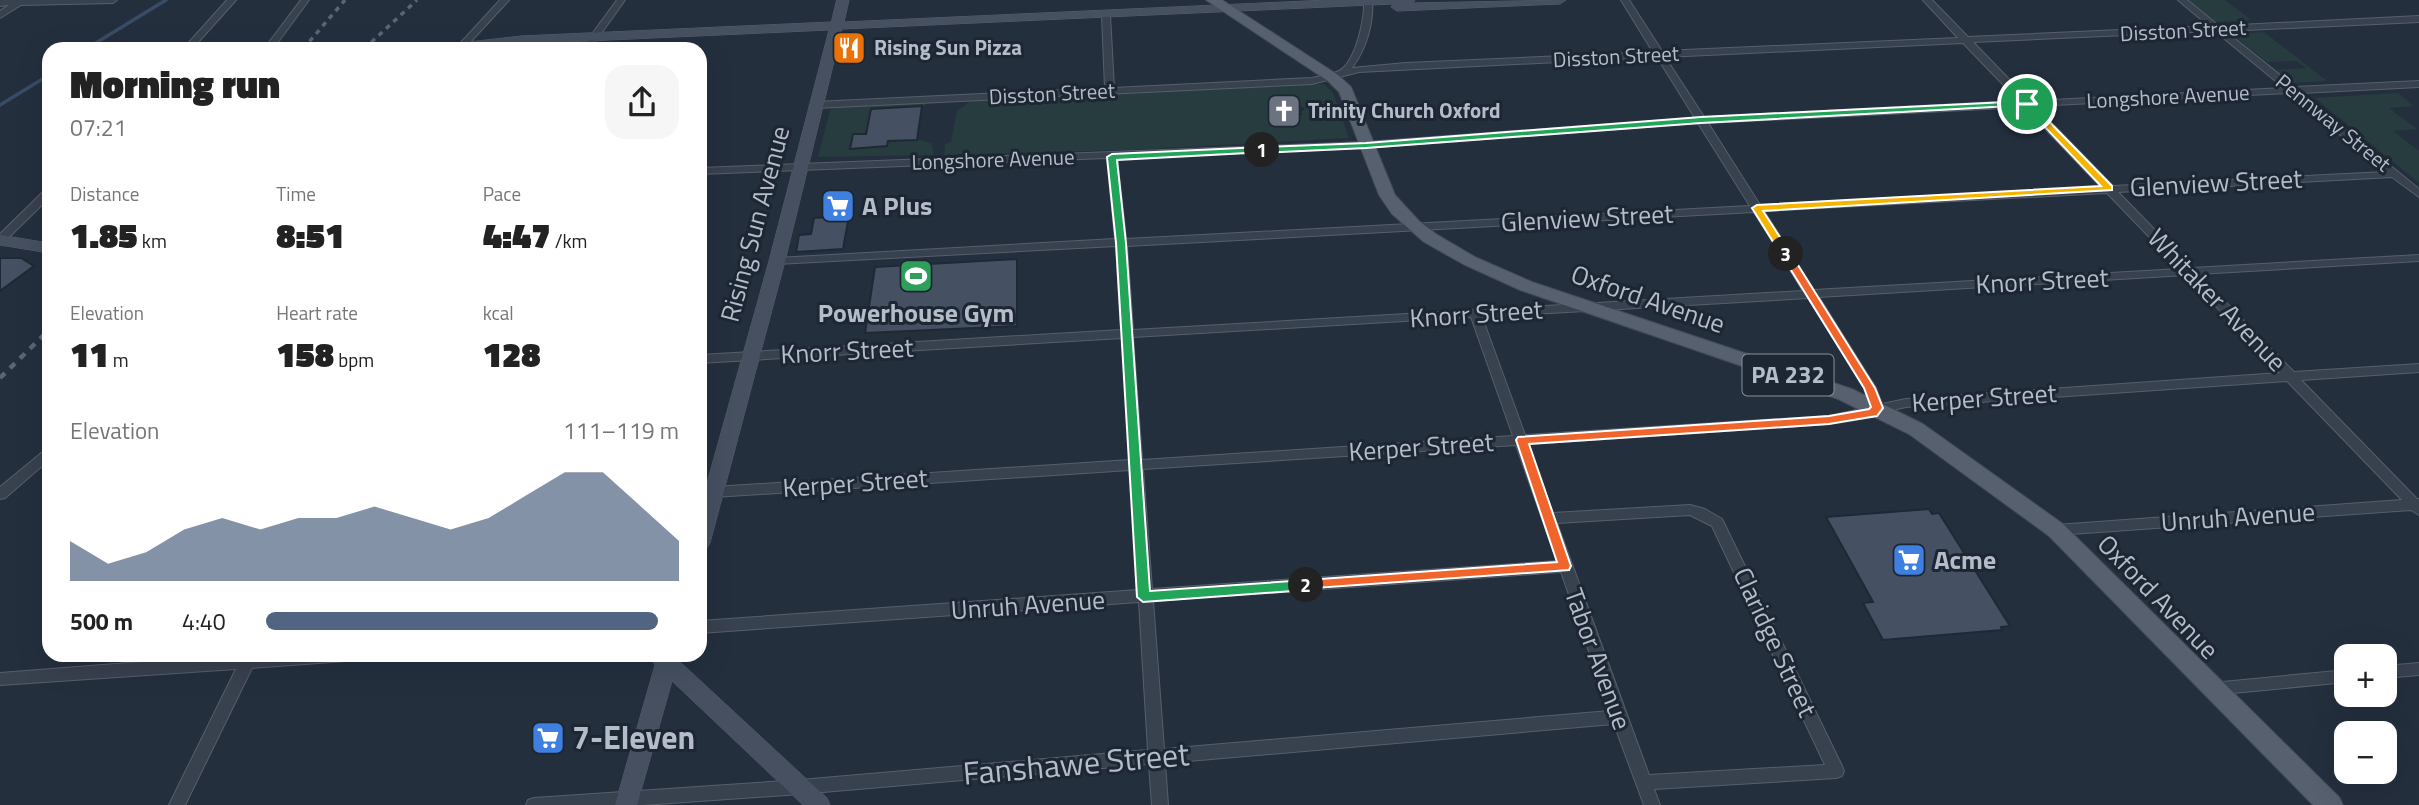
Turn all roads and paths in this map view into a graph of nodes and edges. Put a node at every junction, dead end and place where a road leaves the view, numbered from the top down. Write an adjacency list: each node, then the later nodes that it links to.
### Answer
1 (113, 0): 12 (street)
2 (232, 0): 24 (street)
3 (305, 0): 25 (street)
4 (505, 0): 26 (street)
5 (621, 0): 22 (street)
6 (843, 0): 20 (street, Rising Sun Avenue)
7 (1409, 0): 14 (street)
8 (1560, 0): 13 (street)
9 (1625, 0): 29 (street)
10 (1927, 0): 23 (street, Whitaker Avenue)
11 (2182, 0): 21 (street, Pennway Street)
12 (19, 1): 15 (street); 17 (street)
13 (1497, 1): 14 (street)
14 (1369, 3): 16 (street); 30 (street)
15 (0, 4)
16 (1221, 5): 18 (street); 30 (main road, Oxford Avenue / PA 232)
17 (0, 15)
18 (1106, 15): 20 (street); 32 (street)
19 (2419, 19): 21 (street, Disston Street)
20 (836, 27): 22 (street); 35 (street, Rising Sun Avenue)
21 (2218, 29): 23 (street, Disston Street); 33 (street, Pennway Street)
22 (594, 37): 27 (street); 28 (street)
23 (1966, 40): 29 (street, Disston Street); 34 (street, Whitaker Avenue)
24 (193, 42)
25 (274, 42)
26 (466, 42)
27 (506, 42)
28 (591, 42)
29 (1660, 55): 30 (street, Disston Street); 36 (street)
30 (1333, 78): 32 (street, Disston Street); 37 (main road, Oxford Avenue / PA 232)
31 (2419, 84): 33 (street, Longshore Avenue)
32 (1110, 91): 35 (street, Disston Street)
33 (2293, 91): 34 (street, Longshore Avenue); 41 (street, Pennway Street)
34 (2027, 104): 36 (street, Longshore Avenue); 42 (street, Whitaker Avenue)
35 (815, 105): 39 (street, Rising Sun Avenue)
36 (1701, 120): 37 (street, Longshore Avenue); 45 (street)
37 (1366, 145): 38 (street, Longshore Avenue); 46 (main road, Oxford Avenue / PA 232)
38 (1112, 157): 39 (street, Longshore Avenue); 48 (street)
39 (801, 166): 40 (street, Longshore Avenue); 51 (street, Rising Sun Avenue)
40 (707, 171)
41 (2396, 174): 42 (street, Glenview Street); 43 (street, Pennway Street)
42 (2109, 188): 45 (street, Glenview Street); 52 (street, Whitaker Avenue)
43 (2419, 194)
44 (42, 199): 47 (street)
45 (1757, 208): 46 (street, Glenview Street); 53 (street)
46 (1416, 227): 48 (street, Glenview Street); 54 (main road, Oxford Avenue / PA 232)
47 (0, 240): 49 (street)
48 (1121, 243): 51 (street, Glenview Street); 56 (street)
49 (42, 247)
50 (2419, 258): 52 (street, Knorr Street)
51 (777, 261): 57 (street, Rising Sun Avenue)
52 (2190, 272): 53 (street, Knorr Street); 60 (street, Whitaker Avenue)
53 (1812, 295): 54 (street, Knorr Street); 61 (street)
54 (1587, 305): 55 (street, Knorr Street); 61 (main road, Oxford Avenue / PA 232)
55 (1476, 315): 56 (street, Knorr Street); 62 (street, Tabor Avenue)
56 (1126, 334): 57 (street, Knorr Street); 64 (street)
57 (749, 356): 58 (street, Knorr Street); 65 (street, Rising Sun Avenue)
58 (707, 359)
59 (2419, 368): 60 (street, Kerper Street)
60 (2290, 376): 61 (street, Kerper Street); 67 (street, Whitaker Avenue)
61 (1877, 408): 62 (street, Kerper Street); 70 (main road, Oxford Avenue / PA 232)
62 (1522, 440): 64 (street, Kerper Street); 69 (street, Tabor Avenue)
63 (42, 459): 66 (street)
64 (1134, 466): 65 (street, Kerper Street); 72 (street)
65 (714, 492): 68 (street, Rising Sun Avenue)
66 (0, 494)
67 (2417, 506): 70 (street, Unruh Avenue)
68 (707, 518)
69 (1550, 519): 71 (street, Tabor Avenue); 85 (street, Claridge Street)
70 (2056, 530): 82 (main road, Oxford Avenue / PA 232)
71 (1565, 566): 72 (street, Unruh Avenue); 83 (street, Tabor Avenue)
72 (1143, 597): 73 (street, Unruh Avenue); 84 (street)
73 (707, 627)
74 (213, 662): 81 (street)
75 (247, 662): 88 (street)
76 (663, 662): 87 (street)
77 (668, 662): 86 (street)
78 (2419, 669): 79 (street)
79 (2397, 671)
80 (2334, 677): 82 (street)
81 (0, 680)
82 (2212, 690): 93 (main road, Oxford Avenue / PA 232)
83 (1618, 716): 84 (street, Fanshawe Street); 85 (street, Tabor Avenue)
84 (1156, 757): 86 (street, Fanshawe Street); 91 (street)
85 (1643, 783): 92 (street, Tabor Avenue)
86 (800, 787): 87 (street, Fanshawe Street); 90 (street)
87 (627, 801): 89 (street, Fanshawe Street)
88 (177, 805)
89 (534, 805)
90 (819, 805)
91 (1160, 805)
92 (1652, 805)
93 (2330, 805)

